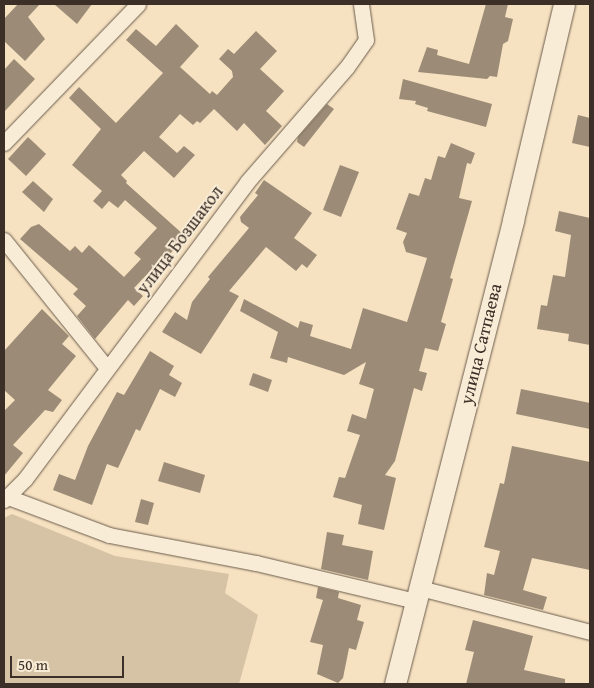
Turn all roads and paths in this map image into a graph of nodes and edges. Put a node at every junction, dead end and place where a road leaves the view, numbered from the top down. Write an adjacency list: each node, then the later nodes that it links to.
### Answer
1 (138, 4): 4 (street)
2 (361, 4): 6 (street, улица Бозшакол)
3 (564, 4): 8 (street, улица Сатпаева)
4 (4, 143)
5 (4, 240): 6 (street)
6 (106, 367): 7 (street, улица Бозшакол)
7 (6, 498): 8 (street)
8 (418, 595): 9 (street); 10 (street, улица Сатпаева)
9 (590, 632)
10 (395, 684)

